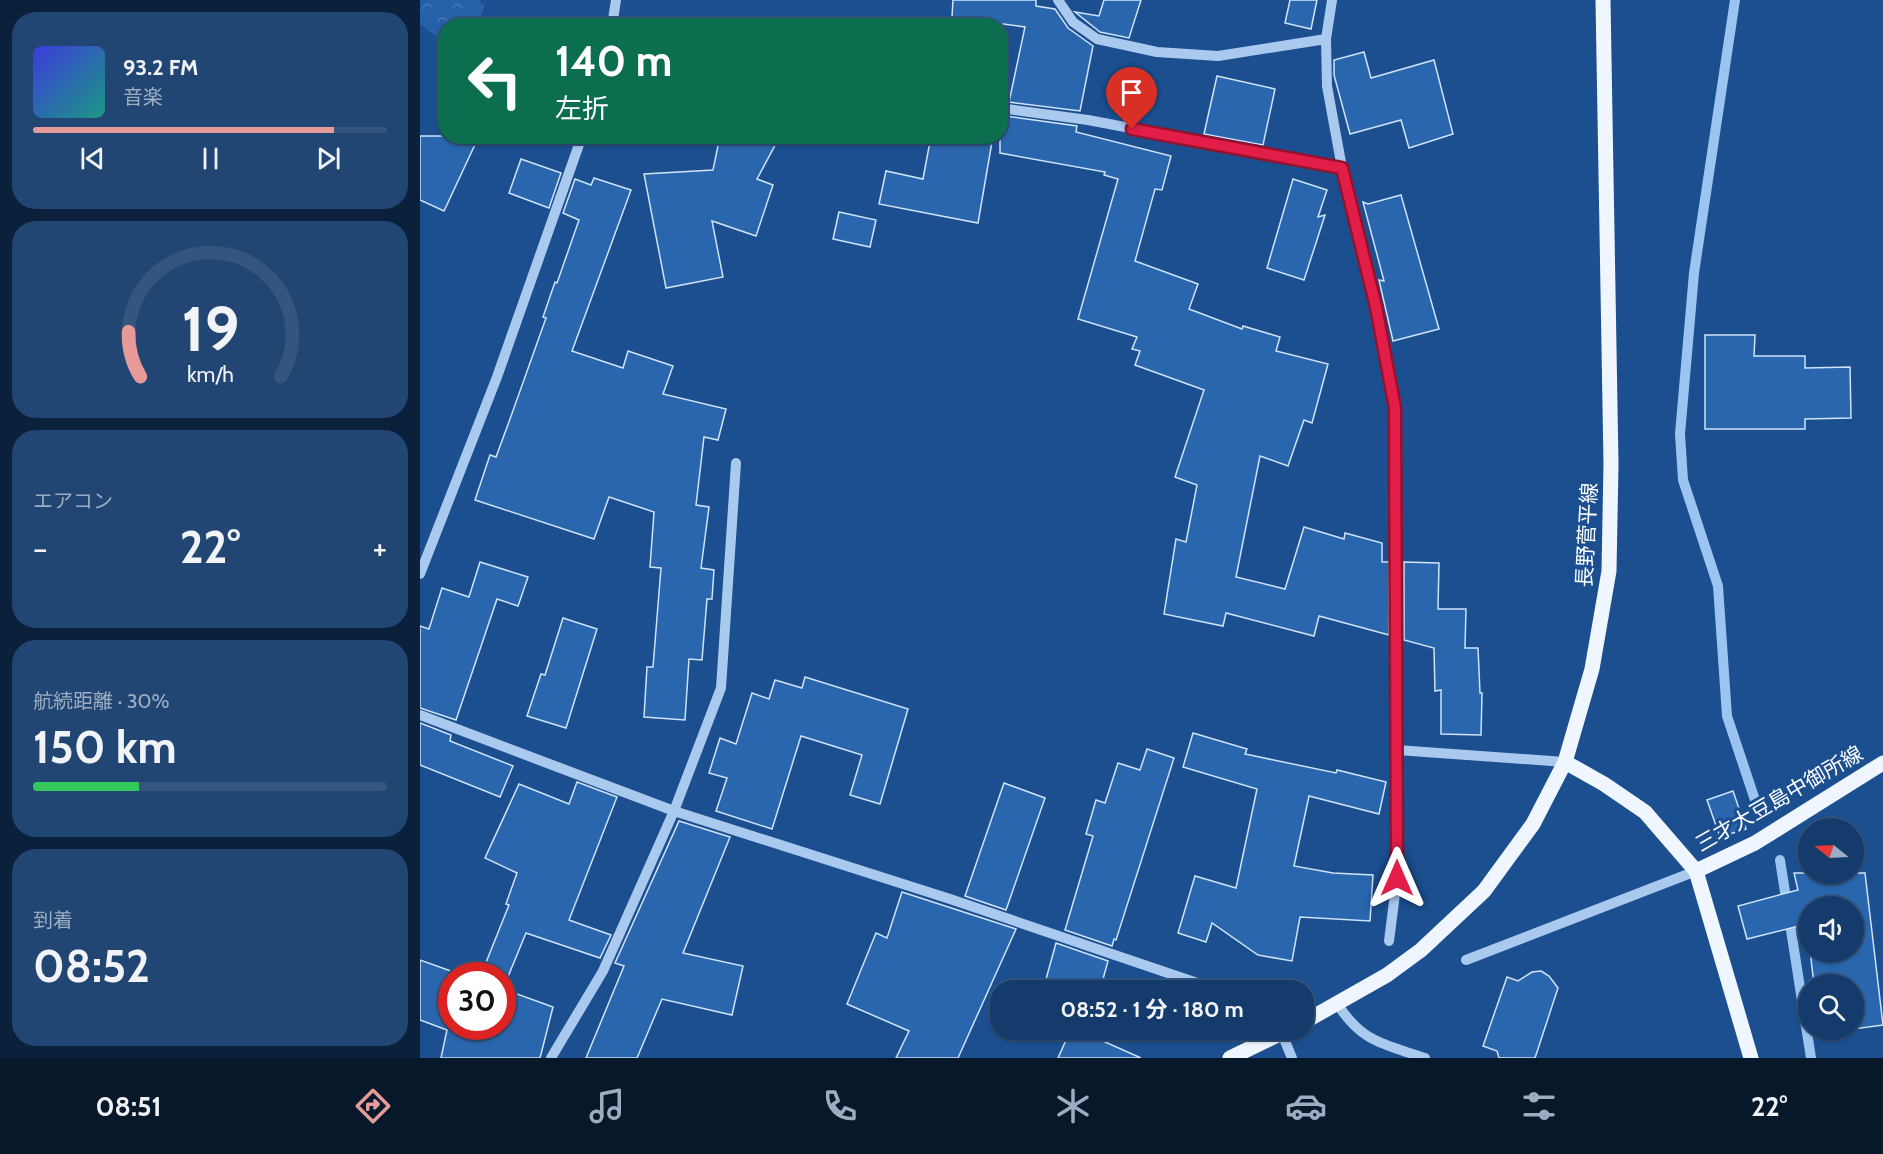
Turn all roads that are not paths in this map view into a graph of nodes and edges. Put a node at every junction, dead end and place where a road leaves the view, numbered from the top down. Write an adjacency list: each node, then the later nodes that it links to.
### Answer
1 (616, 0): 5 (street)
2 (1058, 0): 6 (street)
3 (1332, 0): 6 (street)
4 (1603, 0): 14 (main road, 長野菅平線)
5 (613, 18)
6 (1326, 39): 9 (street)
7 (1008, 109): 9 (street)
8 (579, 144): 11 (street)
9 (1342, 168): 13 (street)
10 (736, 463): 16 (street)
11 (420, 574)
12 (420, 715): 16 (street)
13 (1397, 750): 14 (street); 18 (street)
14 (1565, 762): 17 (main road, 三才大豆島中御所線); 21 (main road, 長野菅平線)
15 (1883, 763): 17 (main road, 三才大豆島中御所線)
16 (674, 811): 20 (street); 25 (street)
17 (1696, 871): 19 (street); 29 (main road, 三才大豆島中御所線)
18 (1389, 941)
19 (1466, 960)
20 (1189, 980)
21 (1338, 1005): 22 (main road, 長野菅平線); 28 (street)
22 (1314, 1017)
23 (1265, 1040): 26 (main road)
24 (1287, 1040): 27 (street)
25 (551, 1058)
26 (1230, 1058)
27 (1292, 1058)
28 (1425, 1058)
29 (1751, 1058)

